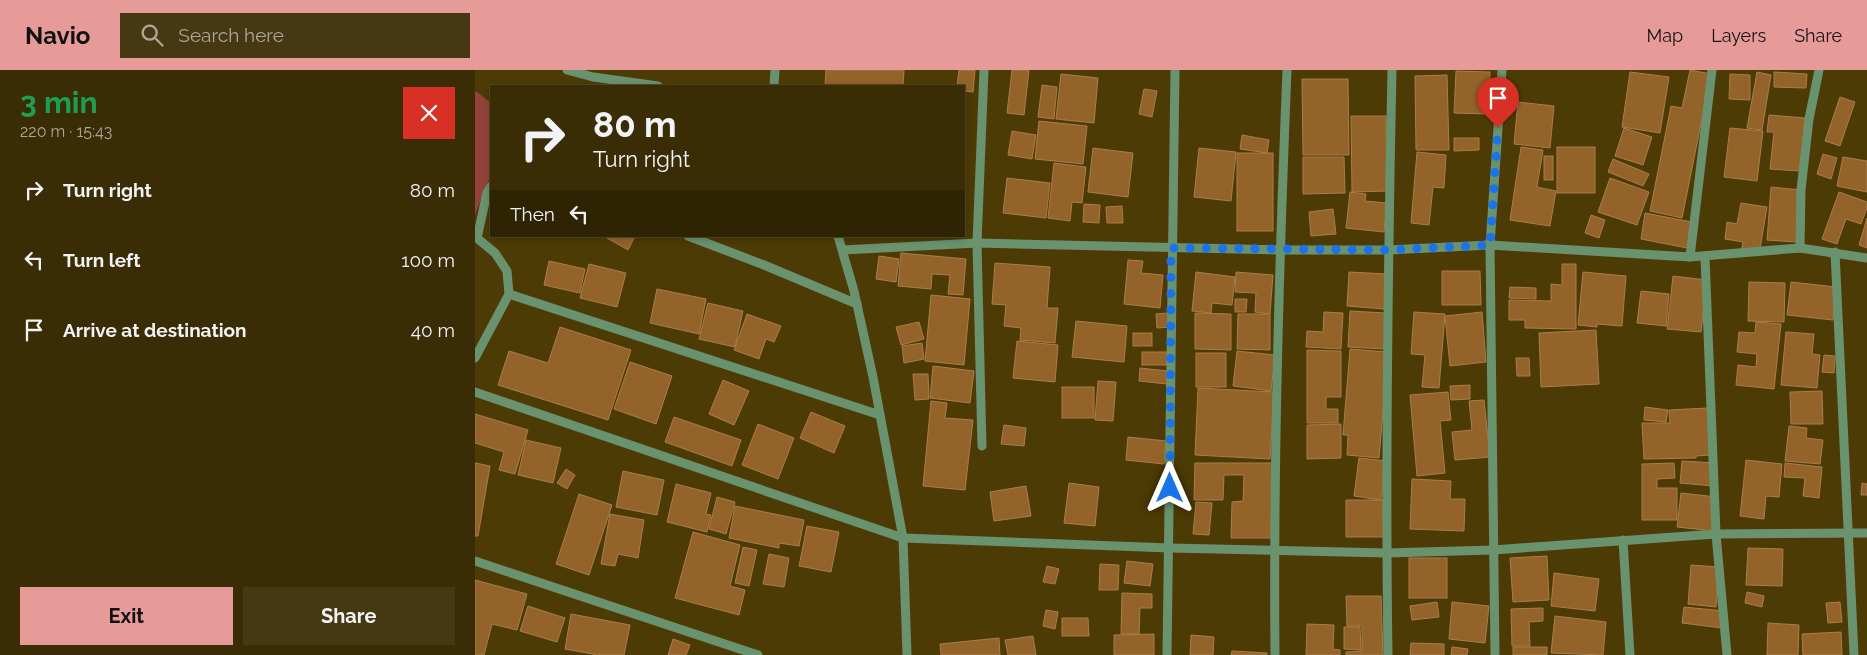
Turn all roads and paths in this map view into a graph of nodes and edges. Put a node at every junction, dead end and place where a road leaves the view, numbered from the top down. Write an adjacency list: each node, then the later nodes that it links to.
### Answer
1 (567, 70): 10 (street)
2 (775, 70): 13 (street)
3 (984, 70): 17 (street)
4 (1175, 70): 19 (street)
5 (1287, 70): 22 (street)
6 (1392, 70): 23 (street)
7 (1502, 70): 18 (street)
8 (1712, 70): 25 (street)
9 (1819, 70): 20 (street)
10 (593, 77): 11 (street); 12 (street)
11 (590, 85)
12 (651, 85)
13 (774, 85)
14 (490, 188): 28 (street)
15 (691, 237): 29 (street)
16 (838, 237): 21 (street)
17 (977, 243): 19 (street); 21 (street); 33 (street)
18 (1490, 245): 23 (street); 25 (street); 41 (street)
19 (1171, 248): 22 (street); 39 (street)
20 (1800, 248): 24 (street); 26 (street)
21 (843, 250): 29 (street)
22 (1280, 250): 23 (street); 40 (street)
23 (1388, 250): 42 (street)
24 (1835, 252): 27 (street); 34 (street)
25 (1690, 257): 26 (street)
26 (1705, 257): 36 (street)
27 (1867, 258)
28 (509, 294): 30 (street); 32 (street)
29 (857, 304): 32 (street)
30 (475, 358)
31 (475, 392): 37 (street)
32 (880, 415): 37 (street)
33 (982, 446)
34 (1848, 532): 35 (street); 36 (street); 52 (street)
35 (1867, 532)
36 (1716, 534): 38 (street); 51 (street)
37 (903, 538): 39 (street); 45 (street)
38 (1623, 540): 41 (street); 50 (street)
39 (1170, 548): 40 (street); 46 (street)
40 (1273, 550): 42 (street); 47 (street)
41 (1493, 550): 42 (street); 49 (street)
42 (1387, 553): 48 (street)
43 (475, 561): 44 (street)
44 (758, 655)
45 (907, 655)
46 (1167, 655)
47 (1275, 655)
48 (1388, 655)
49 (1495, 655)
50 (1630, 655)
51 (1727, 655)
52 (1854, 655)

